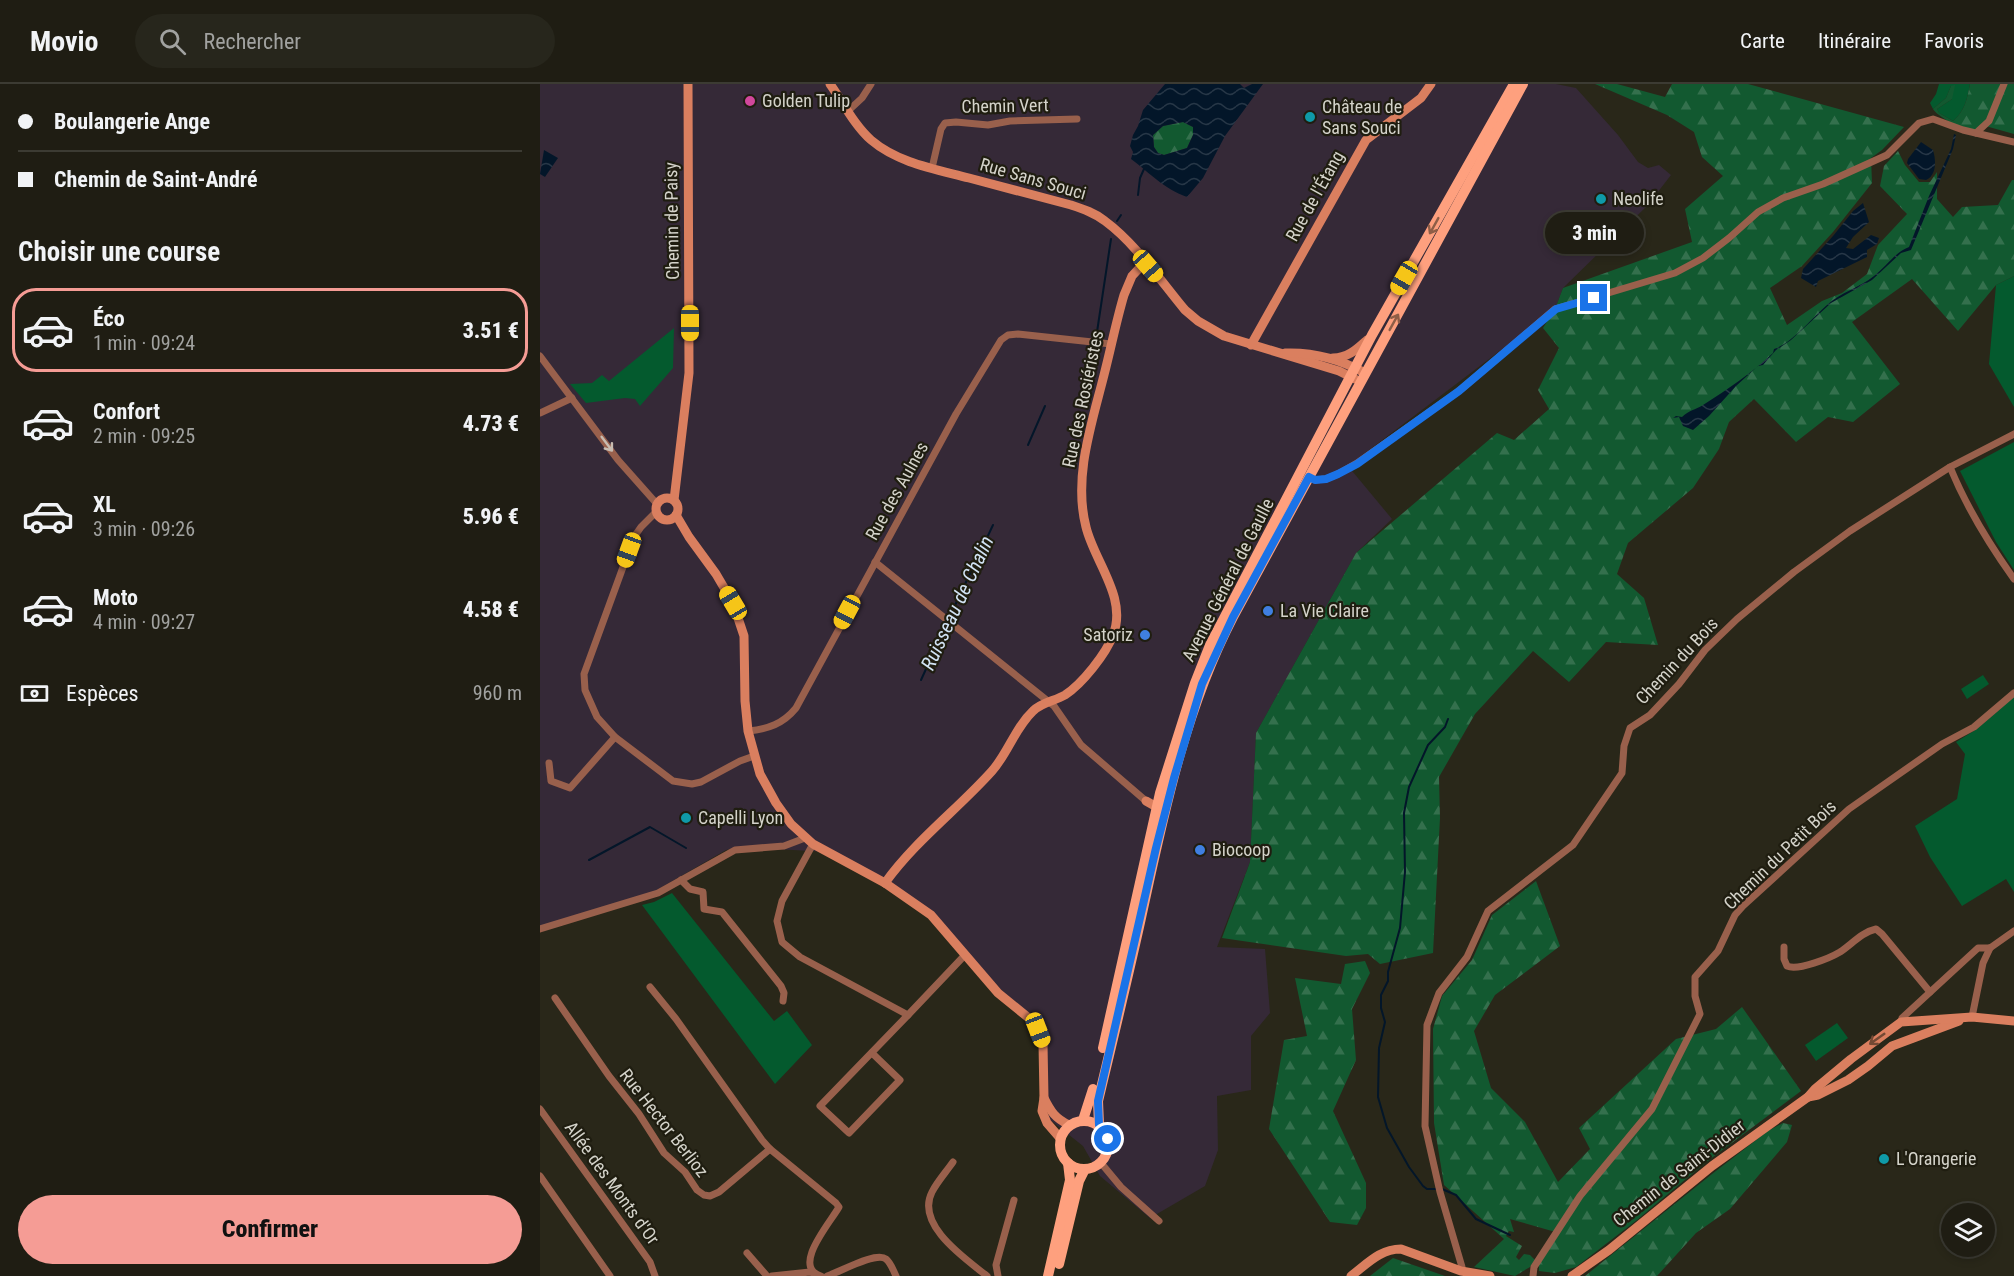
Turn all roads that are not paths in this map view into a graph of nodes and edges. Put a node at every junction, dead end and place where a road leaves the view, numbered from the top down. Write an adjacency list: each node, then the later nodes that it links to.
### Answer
1 (688, 84): 26 (street, Chemin de Paisy)
2 (830, 84): 8 (street, Rue Sans Souci)
3 (1431, 84): 16 (street, Rue de l'Étang)
4 (1514, 84): 14 (main road, one-way to 14)
5 (1523, 84): 20 (main road, one-way to 5)
6 (2004, 84): 10 (street)
7 (868, 85): 8 (street)
8 (848, 111): 12 (street, Rue Sans Souci)
9 (1077, 119): 12 (street, Chemin Vert)
10 (1976, 133): 11 (street); 25 (street)
11 (2014, 142)
12 (932, 168): 13 (street, Rue Sans Souci)
13 (1145, 262): 15 (street, Rue des Rosiéristes); 16 (street, Rue Sans Souci)
14 (1372, 335): 18 (street); 20 (main road)
15 (1111, 344): 29 (street, Rue des Aulnes); 32 (street, Rue des Rosiéristes)
16 (1251, 345): 17 (street, Rue Sans Souci)
17 (1282, 353): 18 (street, Rue Sans Souci); 20 (street, Rue Sans Souci)
18 (1325, 358): 20 (street, Rue Sans Souci)
19 (541, 359): 21 (street)
20 (1358, 372): 25 (main road, Avenue Général de Gaulle)
21 (572, 398): 22 (street); 27 (street, one-way to 27)
22 (540, 413)
23 (2014, 434): 24 (street, Chemin du Bois)
24 (1950, 466): 30 (street); 73 (street, Chemin du Bois)
25 (1304, 476): 38 (main road, Avenue Général de Gaulle)
26 (671, 499): 27 (street); 28 (street, Chemin de Paisy)
27 (658, 511): 28 (street); 34 (street)
28 (673, 517): 33 (street)
29 (875, 562): 32 (street); 33 (street, Rue des Aulnes)
30 (2014, 579)
31 (2014, 693): 87 (street, Chemin du Petit Bois)
32 (1048, 702): 37 (street); 42 (street, Rue des Rosiéristes)
33 (748, 732): 35 (street)
34 (615, 736): 35 (street); 36 (street)
35 (754, 756): 39 (street)
36 (549, 764)
37 (1146, 801): 38 (street)
38 (1161, 809): 60 (main road, Avenue Général de Gaulle); 62 (main road, Avenue Général de Gaulle)
39 (805, 838): 40 (street); 41 (street)
40 (813, 844): 42 (street); 52 (street)
41 (681, 880): 43 (street); 51 (street)
42 (885, 883): 47 (street)
43 (540, 930)
44 (2014, 931): 46 (street)
45 (1784, 947): 49 (street)
46 (1990, 948): 49 (street); 53 (street)
47 (964, 956): 52 (street); 58 (street)
48 (650, 987): 64 (street)
49 (1930, 992): 55 (street)
50 (555, 998): 64 (street, Rue Hector Berlioz)
51 (783, 1001)
52 (908, 1015): 56 (street)
53 (1972, 1017): 54 (street); 55 (street); 57 (street)
54 (2014, 1021)
55 (1901, 1022): 57 (street, one-way to 57)
56 (872, 1053): 56 (street)
57 (1808, 1097): 88 (street, Chemin de Saint-Didier)
58 (1044, 1098): 61 (street); 63 (street)
59 (540, 1109): 76 (street, Allée des Monts d'Or)
60 (1083, 1120): 61 (main road); 62 (main road)
61 (1069, 1125): 63 (main road)
62 (1099, 1125): 66 (main road)
63 (1060, 1138): 67 (main road)
64 (770, 1149): 74 (street)
65 (953, 1162): 81 (street)
66 (1101, 1163): 68 (main road); 71 (street)
67 (1068, 1164): 68 (main road); 83 (main road)
68 (1085, 1169): 84 (main road)
69 (540, 1176): 75 (street)
70 (1014, 1200): 82 (street)
71 (1159, 1221)
72 (747, 1253): 77 (street)
73 (1461, 1271): 85 (street); 86 (street)
74 (818, 1275): 78 (street)
75 (610, 1276)
76 (655, 1276)
77 (767, 1276)
78 (772, 1276)
79 (827, 1276): 80 (street)
80 (896, 1276)
81 (987, 1276)
82 (998, 1276)
83 (1048, 1276)
84 (1056, 1276)
85 (1351, 1276)
86 (1490, 1276)
87 (1533, 1276)
88 (1572, 1276)

